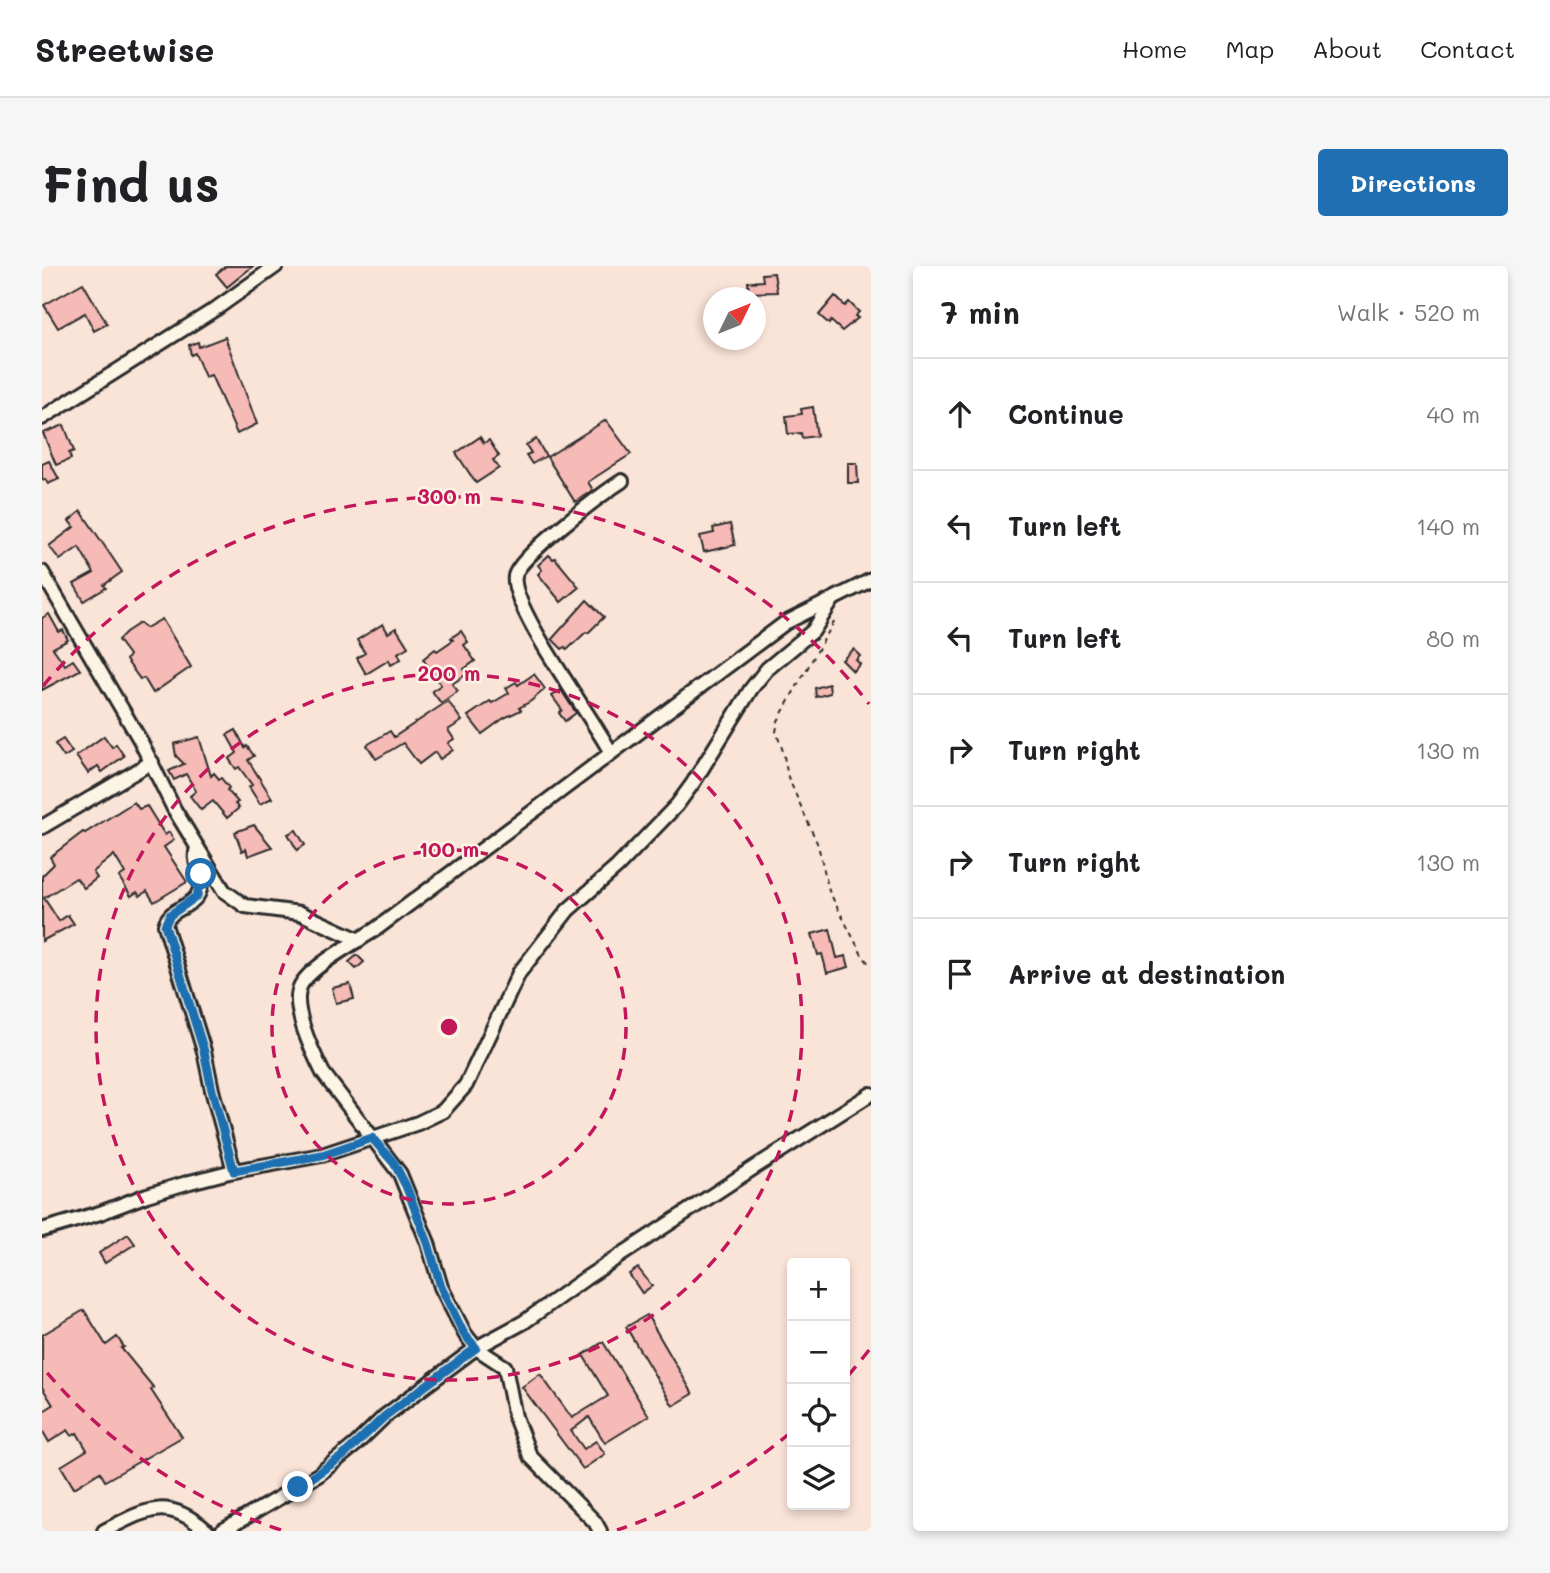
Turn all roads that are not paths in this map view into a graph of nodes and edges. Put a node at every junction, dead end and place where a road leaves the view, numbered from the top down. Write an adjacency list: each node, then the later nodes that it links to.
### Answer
1 (276, 266): 2 (street)
2 (42, 418)
3 (622, 481): 7 (street)
4 (42, 572): 8 (street)
5 (871, 580): 6 (street)
6 (833, 598): 7 (street); 13 (street)
7 (611, 752): 11 (street)
8 (152, 762): 9 (street); 10 (street)
9 (42, 827)
10 (197, 848): 11 (street); 14 (street)
11 (359, 940): 13 (street)
12 (871, 1094): 16 (street)
13 (372, 1138): 14 (street); 16 (street)
14 (234, 1171): 15 (street)
15 (42, 1230)
16 (476, 1348): 19 (street); 20 (street)
17 (104, 1531): 18 (street)
18 (208, 1531)
19 (222, 1531)
20 (600, 1531)

